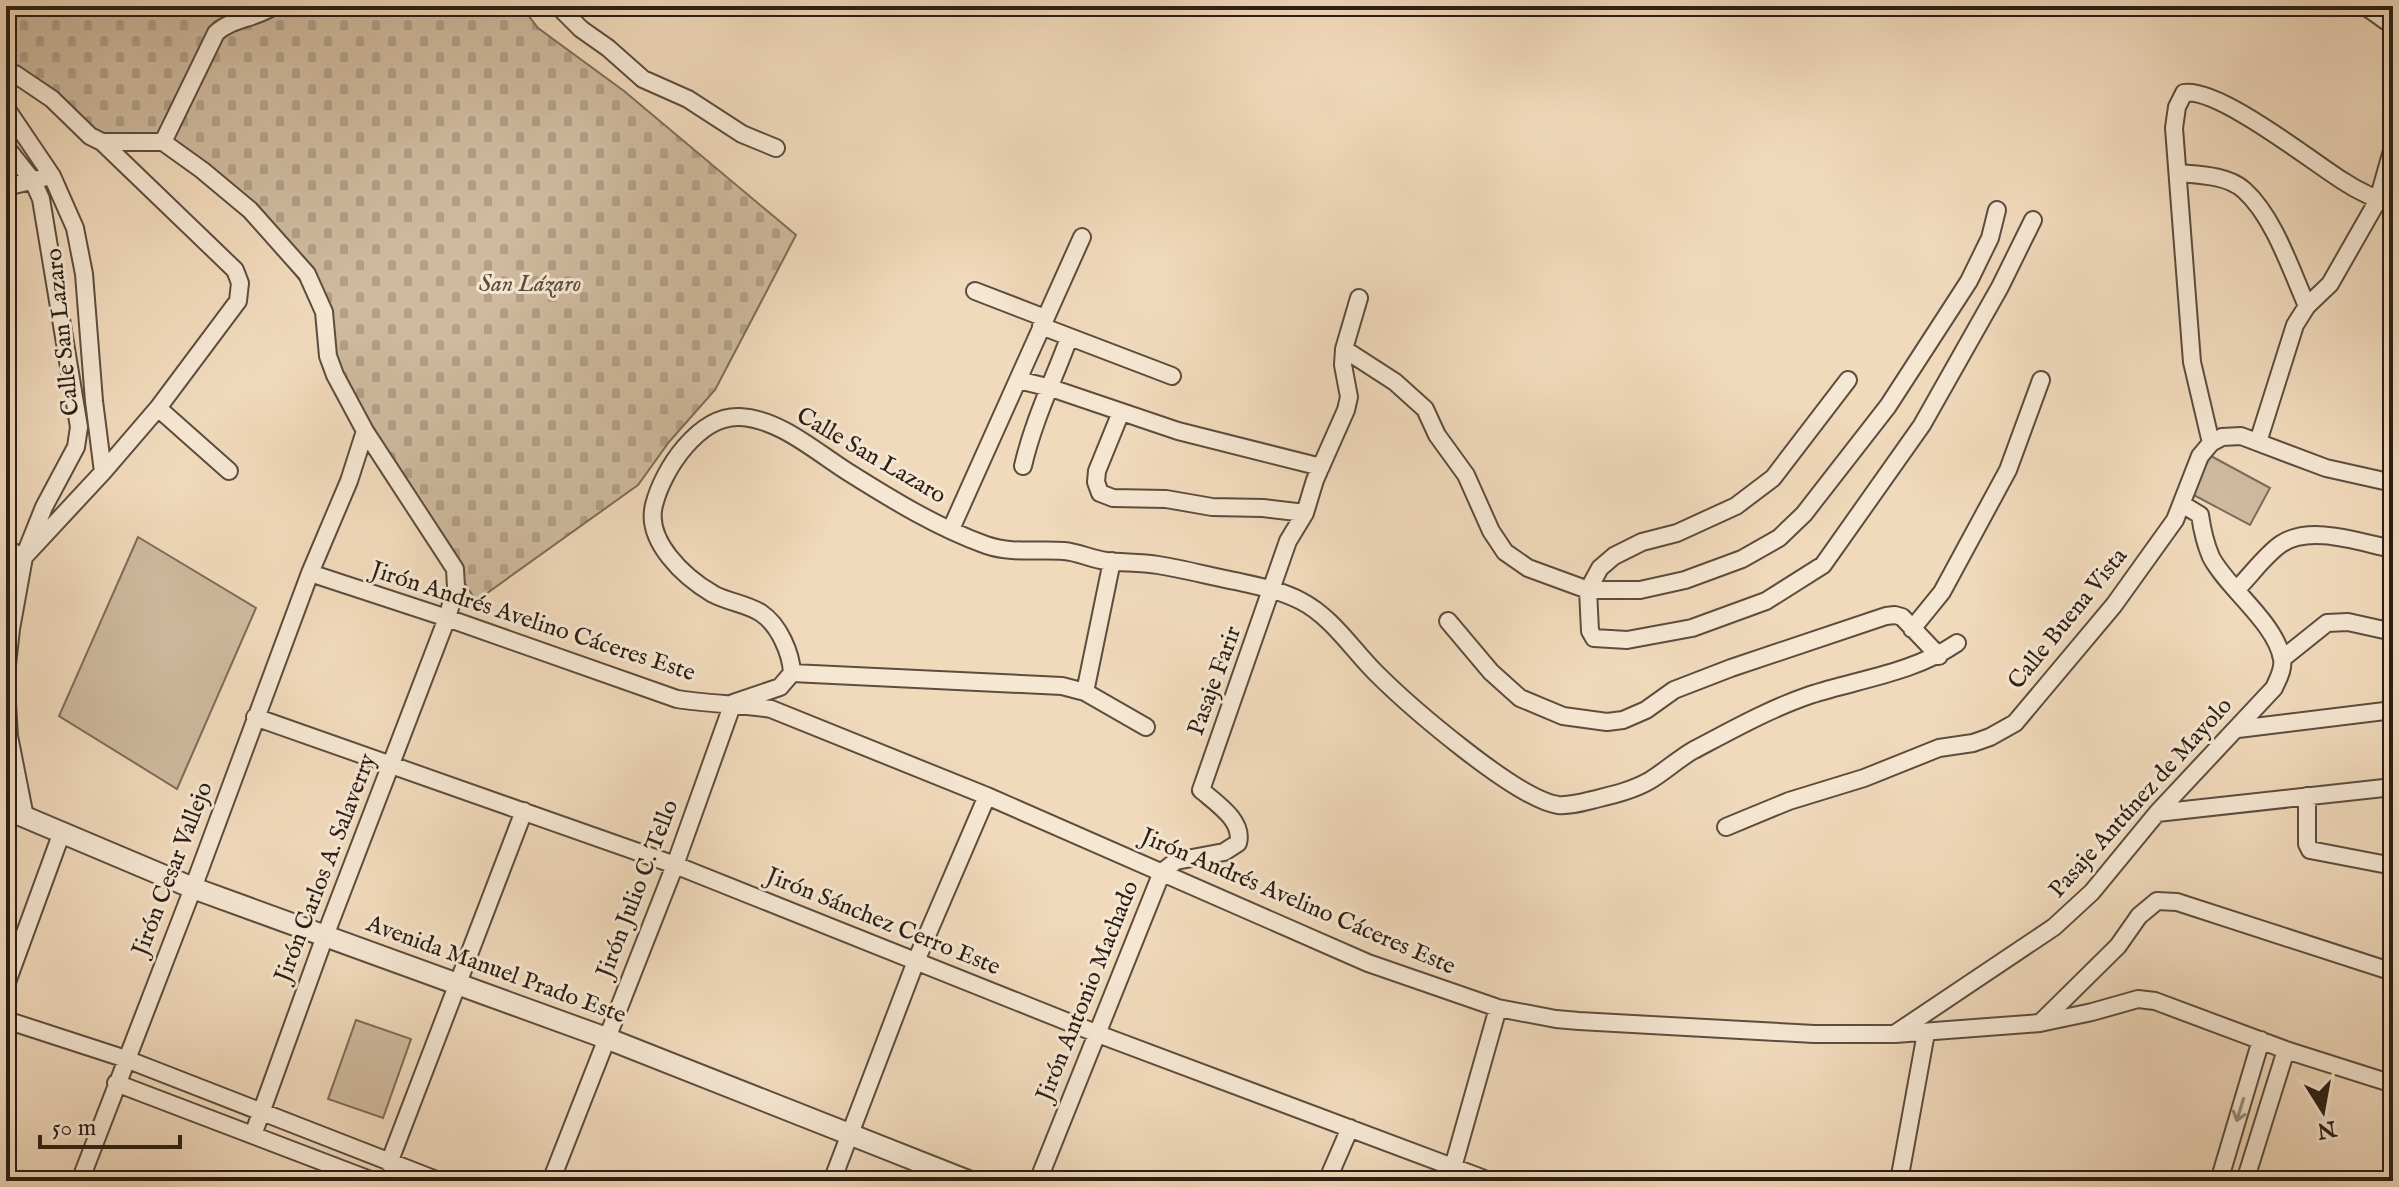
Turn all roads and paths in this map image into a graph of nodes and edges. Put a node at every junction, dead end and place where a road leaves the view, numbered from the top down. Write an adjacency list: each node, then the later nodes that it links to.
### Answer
1 (274, 6): 8 (street)
2 (558, 6): 11 (street)
3 (2365, 6): 4 (street)
4 (2393, 26)
5 (6, 72): 7 (street)
6 (6, 108): 13 (street, Calle San Lazaro)
7 (102, 142): 8 (street); 31 (street)
8 (163, 142): 33 (street, Jirón Carlos A. Salaverry)
9 (6, 147): 14 (street)
10 (2393, 147): 16 (street)
11 (776, 148)
12 (2178, 173): 16 (street); 22 (street); 35 (street)
13 (52, 176): 14 (street); 39 (street, Calle San Lazaro)
14 (33, 181): 15 (street); 46 (street)
15 (6, 187)
16 (2386, 202): 22 (street)
17 (1997, 210): 51 (street)
18 (2033, 220): 51 (street)
19 (1082, 237): 23 (street)
20 (975, 291): 23 (street)
21 (1359, 298): 25 (street)
22 (2307, 306): 34 (street)
23 (1043, 322): 24 (street); 27 (street)
24 (1069, 338): 26 (street); 30 (street)
25 (1344, 349): 37 (street, Pasaje Farir); 51 (street)
26 (1172, 376)
27 (1018, 380): 30 (street); 43 (street)
28 (1848, 380): 51 (street)
29 (2041, 380): 54 (street)
30 (1051, 388): 32 (street); 36 (street)
31 (158, 408): 38 (street); 39 (street)
32 (1121, 412): 37 (street); 42 (street)
33 (365, 431): 48 (street, Jirón Cesar Vallejo); 52 (street, Jirón Carlos A. Salaverry)
34 (2258, 442): 35 (street); 40 (street)
35 (2211, 443): 41 (street, Calle Buena Vista)
36 (1023, 466)
37 (1321, 467): 42 (street, Pasaje Farir)
38 (229, 471)
39 (103, 472): 46 (street)
40 (2393, 483)
41 (2182, 504): 50 (street); 76 (street, Calle Buena Vista)
42 (1305, 513): 49 (street, Pasaje Farir)
43 (951, 529): 47 (street, Calle San Lazaro); 59 (street, Calle San Lazaro)
44 (6, 549): 46 (street)
45 (2393, 549): 50 (street)
46 (24, 557): 60 (street)
47 (1112, 561): 49 (street, Calle San Lazaro); 62 (street)
48 (310, 573): 52 (street, Jirón Andrés Avelino Cáceres Este); 65 (street, Jirón Cesar Vallejo)
49 (1273, 588): 57 (street, Calle San Lazaro); 70 (street, Pasaje Farir)
50 (2237, 589): 58 (street)
51 (1588, 590)
52 (447, 618): 63 (street, Jirón Andrés Avelino Cáceres Este); 68 (street, Jirón Carlos A. Salaverry)
53 (1448, 621): 54 (street)
54 (1912, 629): 57 (street)
55 (2393, 632): 58 (street)
56 (1957, 643): 57 (street, Calle San Lazaro)
57 (1939, 656)
58 (2282, 659): 67 (street, Pasaje Antúnez de Mayolo)
59 (792, 673): 62 (street); 63 (street)
60 (6, 674)
61 (6, 686): 74 (street)
62 (1085, 692): 66 (street)
63 (733, 703): 71 (street, Jirón Andrés Avelino Cáceres Este); 78 (street, Jirón Julio C. Tello)
64 (2393, 710): 67 (street)
65 (255, 717): 68 (street, Jirón Sánchez Cerro Este); 81 (street, Jirón Cesar Vallejo)
66 (1146, 727)
67 (2238, 729): 75 (street, Pasaje Antúnez de Mayolo)
68 (391, 764): 73 (street, Jirón Sánchez Cerro Este); 82 (street, Jirón Carlos A. Salaverry)
69 (2393, 787): 72 (street)
70 (1201, 790): 80 (street, Jirón Antonio Machado)
71 (987, 796): 80 (street, Jirón Andrés Avelino Cáceres Este); 83 (street)
72 (2307, 796): 75 (street); 79 (street)
73 (524, 811): 78 (street, Jirón Sánchez Cerro Este); 85 (street)
74 (16, 813): 77 (street, Avenida Manuel Prado Este)
75 (2157, 813): 92 (street, Pasaje Antúnez de Mayolo)
76 (1726, 827)
77 (62, 832): 81 (street, Avenida Manuel Prado Este); 86 (street)
78 (675, 865): 83 (street, Jirón Sánchez Cerro Este); 93 (street, Jirón Julio C. Tello)
79 (2393, 866)
80 (1162, 872): 87 (street, Jirón Andrés Avelino Cáceres Este); 91 (street, Jirón Antonio Machado)
81 (193, 888): 82 (street, Avenida Manuel Prado Este); 96 (street, Jirón Cesar Vallejo)
82 (325, 936): 85 (street, Avenida Manuel Prado Este); 99 (street, Jirón Carlos A. Salaverry)
83 (916, 961): 91 (street, Jirón Sánchez Cerro Este); 101 (street)
84 (2393, 972): 89 (street)
85 (458, 984): 93 (street, Avenida Manuel Prado Este); 103 (street)
86 (6, 985)
87 (1498, 1008): 92 (street, Jirón Andrés Avelino Cáceres Este); 104 (street)
88 (6, 1020): 96 (street)
89 (2040, 1023): 90 (street, Jirón Andrés Avelino Cáceres Este); 94 (street, Jirón Andrés Avelino Cáceres Este)
90 (1926, 1033): 92 (street, Jirón Andrés Avelino Cáceres Este); 114 (street)
91 (1098, 1034): 100 (street, Jirón Sánchez Cerro Este); 111 (street, Jirón Antonio Machado)
92 (1895, 1034)
93 (606, 1038): 101 (street, Avenida Manuel Prado Este); 108 (street, Jirón Julio C. Tello)
94 (2261, 1040): 95 (street, Jirón Andrés Avelino Cáceres Este); 115 (street, one-way to 115)
95 (2286, 1050): 98 (street, Jirón Andrés Avelino Cáceres Este); 116 (street)
96 (126, 1059): 97 (street, Jirón Cesar Vallejo); 99 (street)
97 (116, 1083): 102 (street); 106 (street, Jirón Cesar Vallejo)
98 (2393, 1084)
99 (262, 1110): 102 (street, Jirón Carlos A. Salaverry); 103 (street)
100 (1350, 1128): 104 (street, Jirón Sánchez Cerro Este); 112 (street)
101 (849, 1134): 109 (street); 110 (street, Avenida Manuel Prado Este)
102 (253, 1135): 107 (street)
103 (389, 1163): 105 (street)
104 (1453, 1167): 113 (street, Jirón Sánchez Cerro Este)
105 (427, 1179)
106 (80, 1181)
107 (373, 1181)
108 (551, 1181)
109 (832, 1181)
110 (968, 1181)
111 (1038, 1181)
112 (1327, 1181)
113 (1490, 1181)
114 (1899, 1181)
115 (2219, 1181)
116 (2245, 1181)

